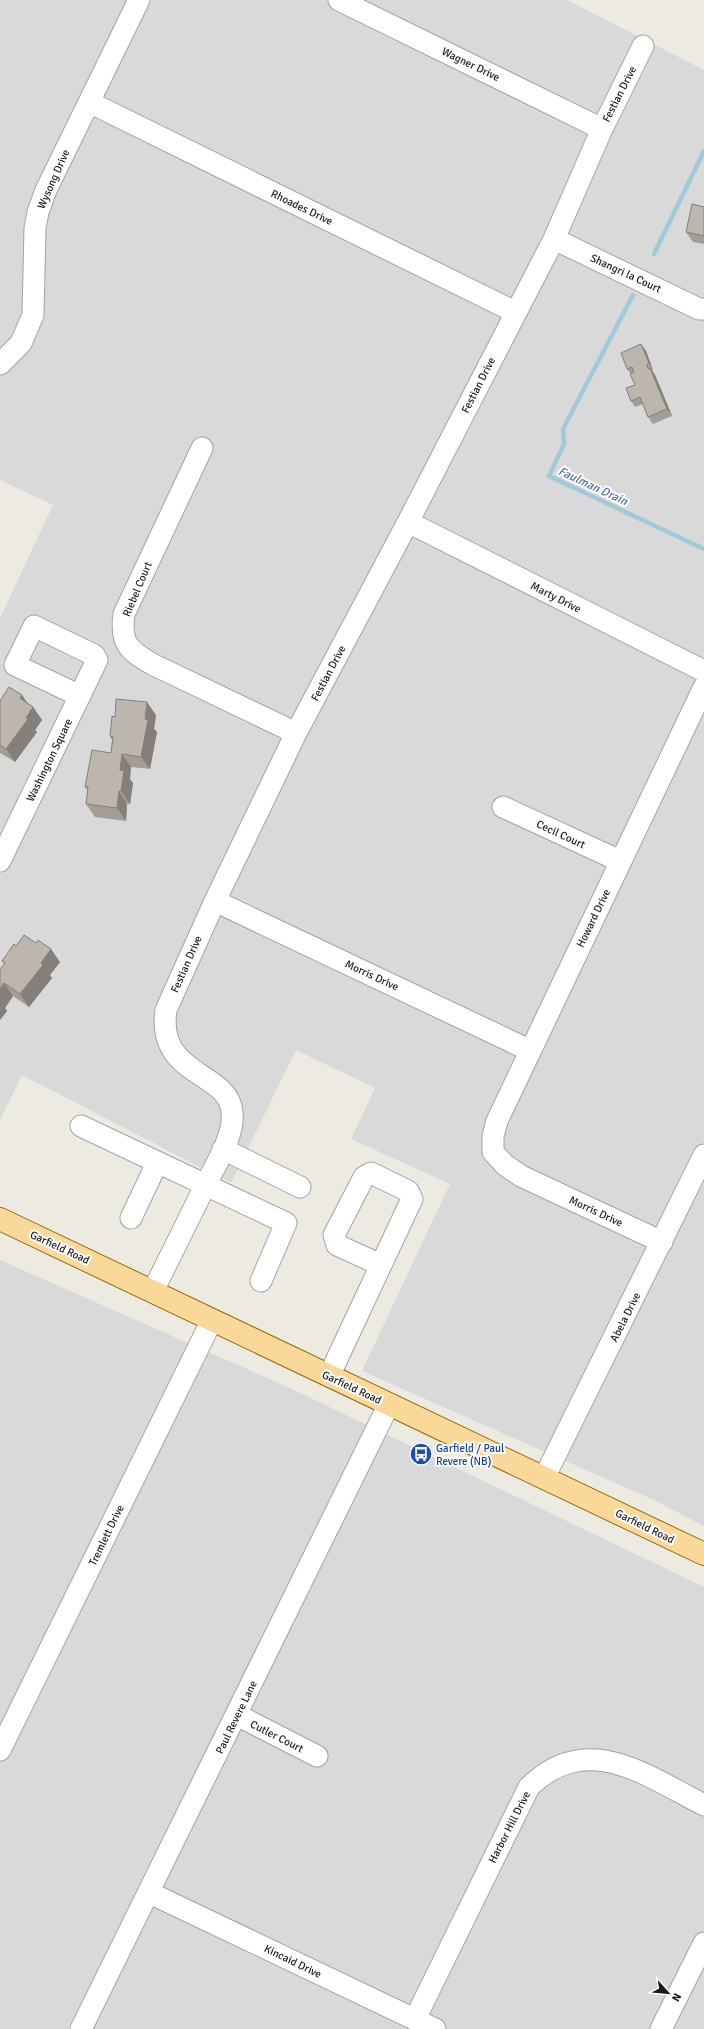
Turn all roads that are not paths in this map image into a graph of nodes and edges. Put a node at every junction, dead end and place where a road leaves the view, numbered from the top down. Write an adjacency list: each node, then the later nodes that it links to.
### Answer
1 (139, 0): 4 (street, Wysong Drive)
2 (339, 0): 5 (street, Wagner Drive)
3 (644, 46): 5 (street, Festian Drive)
4 (89, 102): 7 (street, Rhoades Drive); 9 (street, Wysong Drive)
5 (602, 129): 6 (street, Festian Drive)
6 (554, 238): 7 (street, Festian Drive); 8 (street, Shangri la Court)
7 (515, 312): 11 (street, Festian Drive)
8 (702, 312)
9 (0, 364)
10 (202, 448): 15 (street, Riebel Court)
11 (408, 522): 12 (street, Marty Drive); 15 (street, Festian Drive)
12 (704, 671)
13 (704, 687): 18 (street, Howard Drive)
14 (80, 696): 14 (street, Washington Square); 17 (street, Washington Square)
15 (296, 733): 19 (street, Festian Drive)
16 (503, 807): 18 (street, Cecil Court)
17 (2, 852)
18 (620, 861): 20 (street, Howard Drive)
19 (215, 901): 20 (street, Morris Drive); 22 (street, Festian Drive)
20 (529, 1050): 23 (street, Howard Drive)
21 (81, 1126): 25 (street)
22 (223, 1149): 26 (street, Festian Drive); 27 (street)
23 (492, 1152): 30 (street, Morris Drive)
24 (704, 1155): 30 (street, Abela Drive)
25 (158, 1162): 26 (street); 28 (street)
26 (205, 1185): 32 (street); 33 (street, Festian Drive)
27 (300, 1187)
28 (131, 1218)
29 (0, 1219): 33 (main road, Garfield Road)
30 (662, 1242): 37 (street, Abela Drive)
31 (381, 1265): 35 (street)
32 (261, 1281)
33 (153, 1292): 34 (main road, Garfield Road)
34 (212, 1320): 35 (main road, Garfield Road); 40 (street, Tremlett Drive)
35 (329, 1376): 36 (main road, Garfield Road)
36 (389, 1404): 37 (main road, Garfield Road); 39 (street, Paul Revere Lane)
37 (544, 1478): 38 (main road, Garfield Road)
38 (704, 1554)
39 (237, 1715): 41 (street, Cutler Court); 43 (street, Paul Revere Lane)
40 (0, 1750)
41 (317, 1756)
42 (704, 1805): 45 (street, Harbor Hill Drive)
43 (150, 1893): 45 (street, Kincaid Drive); 46 (street, Paul Revere Lane)
44 (704, 1943): 48 (street)
45 (415, 2019): 47 (street, Kincaid Drive)
46 (81, 2029)
47 (435, 2029)
48 (661, 2029)

